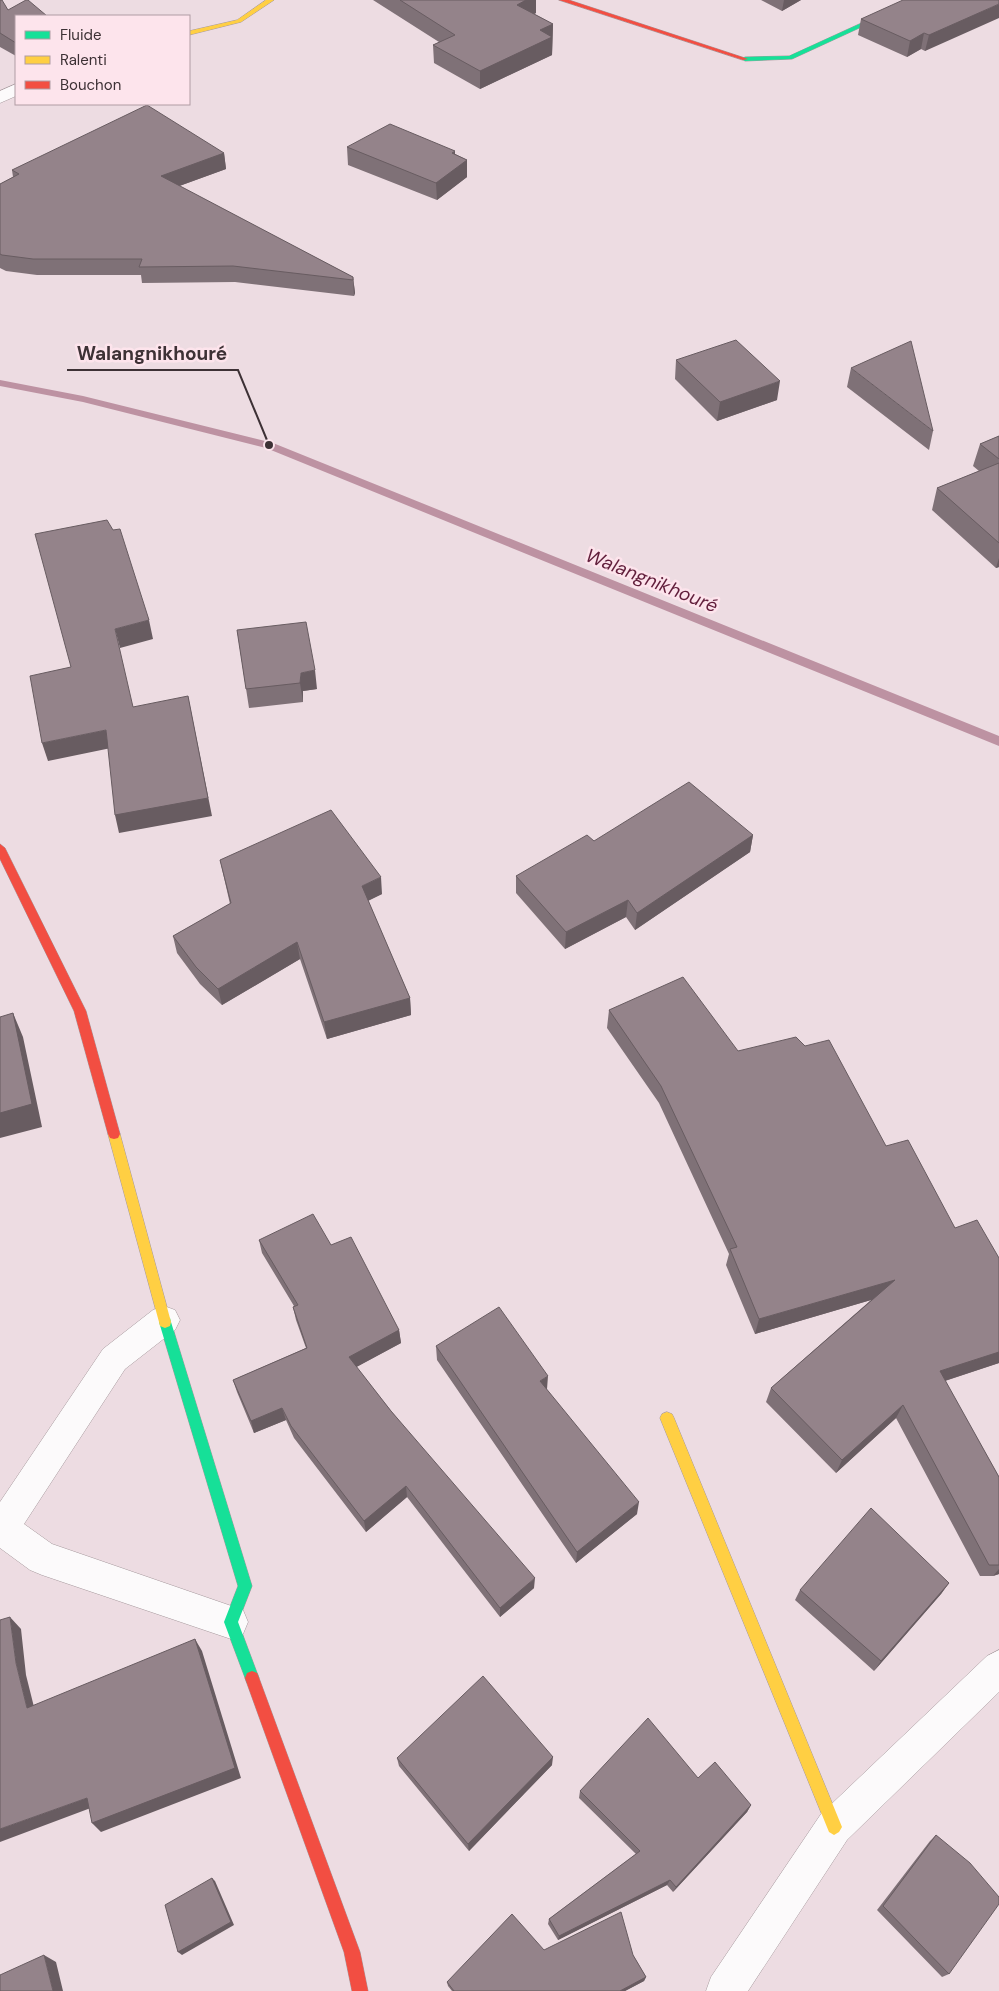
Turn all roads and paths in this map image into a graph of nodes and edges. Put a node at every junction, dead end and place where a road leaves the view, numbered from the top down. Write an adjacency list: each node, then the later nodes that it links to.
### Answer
1 (271, 0): 4 (street)
2 (562, 0): 3 (street)
3 (917, 0)
4 (190, 33)
5 (15, 90): 6 (street)
6 (0, 98)
7 (0, 848): 8 (street)
8 (164, 1320): 10 (street); 11 (street)
9 (666, 1418): 13 (street)
10 (1, 1530): 11 (street)
11 (231, 1622): 14 (street)
12 (999, 1668): 13 (street)
13 (834, 1827): 15 (street)
14 (360, 1991)
15 (725, 1991)

